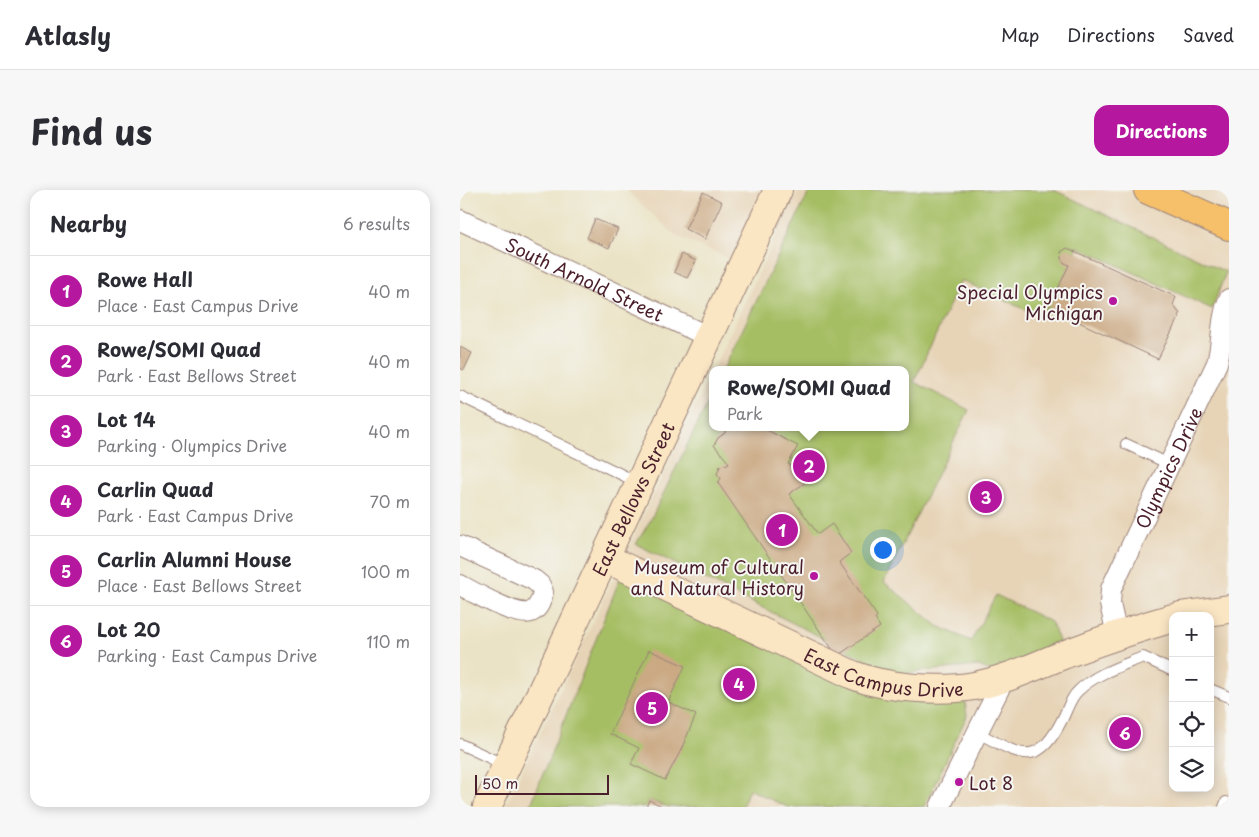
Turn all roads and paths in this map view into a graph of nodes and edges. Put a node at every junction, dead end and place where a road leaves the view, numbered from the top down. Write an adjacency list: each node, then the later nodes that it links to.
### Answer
1 (778, 190): 6 (street, East Bellows Street)
2 (1148, 190): 4 (main road)
3 (460, 220): 6 (street, South Arnold Street)
4 (1229, 226)
5 (1229, 299): 9 (street, Olympics Drive)
6 (709, 337): 10 (street, East Bellows Street)
7 (460, 396): 10 (lane)
8 (1126, 444): 9 (lane)
9 (1169, 464): 17 (street, Olympics Drive)
10 (640, 484): 12 (street, East Bellows Street)
11 (460, 546): 13 (street)
12 (605, 558): 19 (street, East Campus Drive); 24 (street, East Bellows Street)
13 (460, 586)
14 (1229, 609): 15 (street)
15 (1208, 612)
16 (1169, 619): 17 (street, East Campus Drive)
17 (1117, 636): 19 (street, East Campus Drive)
18 (1169, 669): 22 (lane)
19 (1005, 677): 22 (street)
20 (1214, 690): 21 (lane)
21 (1229, 697)
22 (978, 732): 26 (street)
23 (460, 744): 24 (lane)
24 (506, 766): 25 (street, East Bellows Street)
25 (487, 807)
26 (940, 807)

